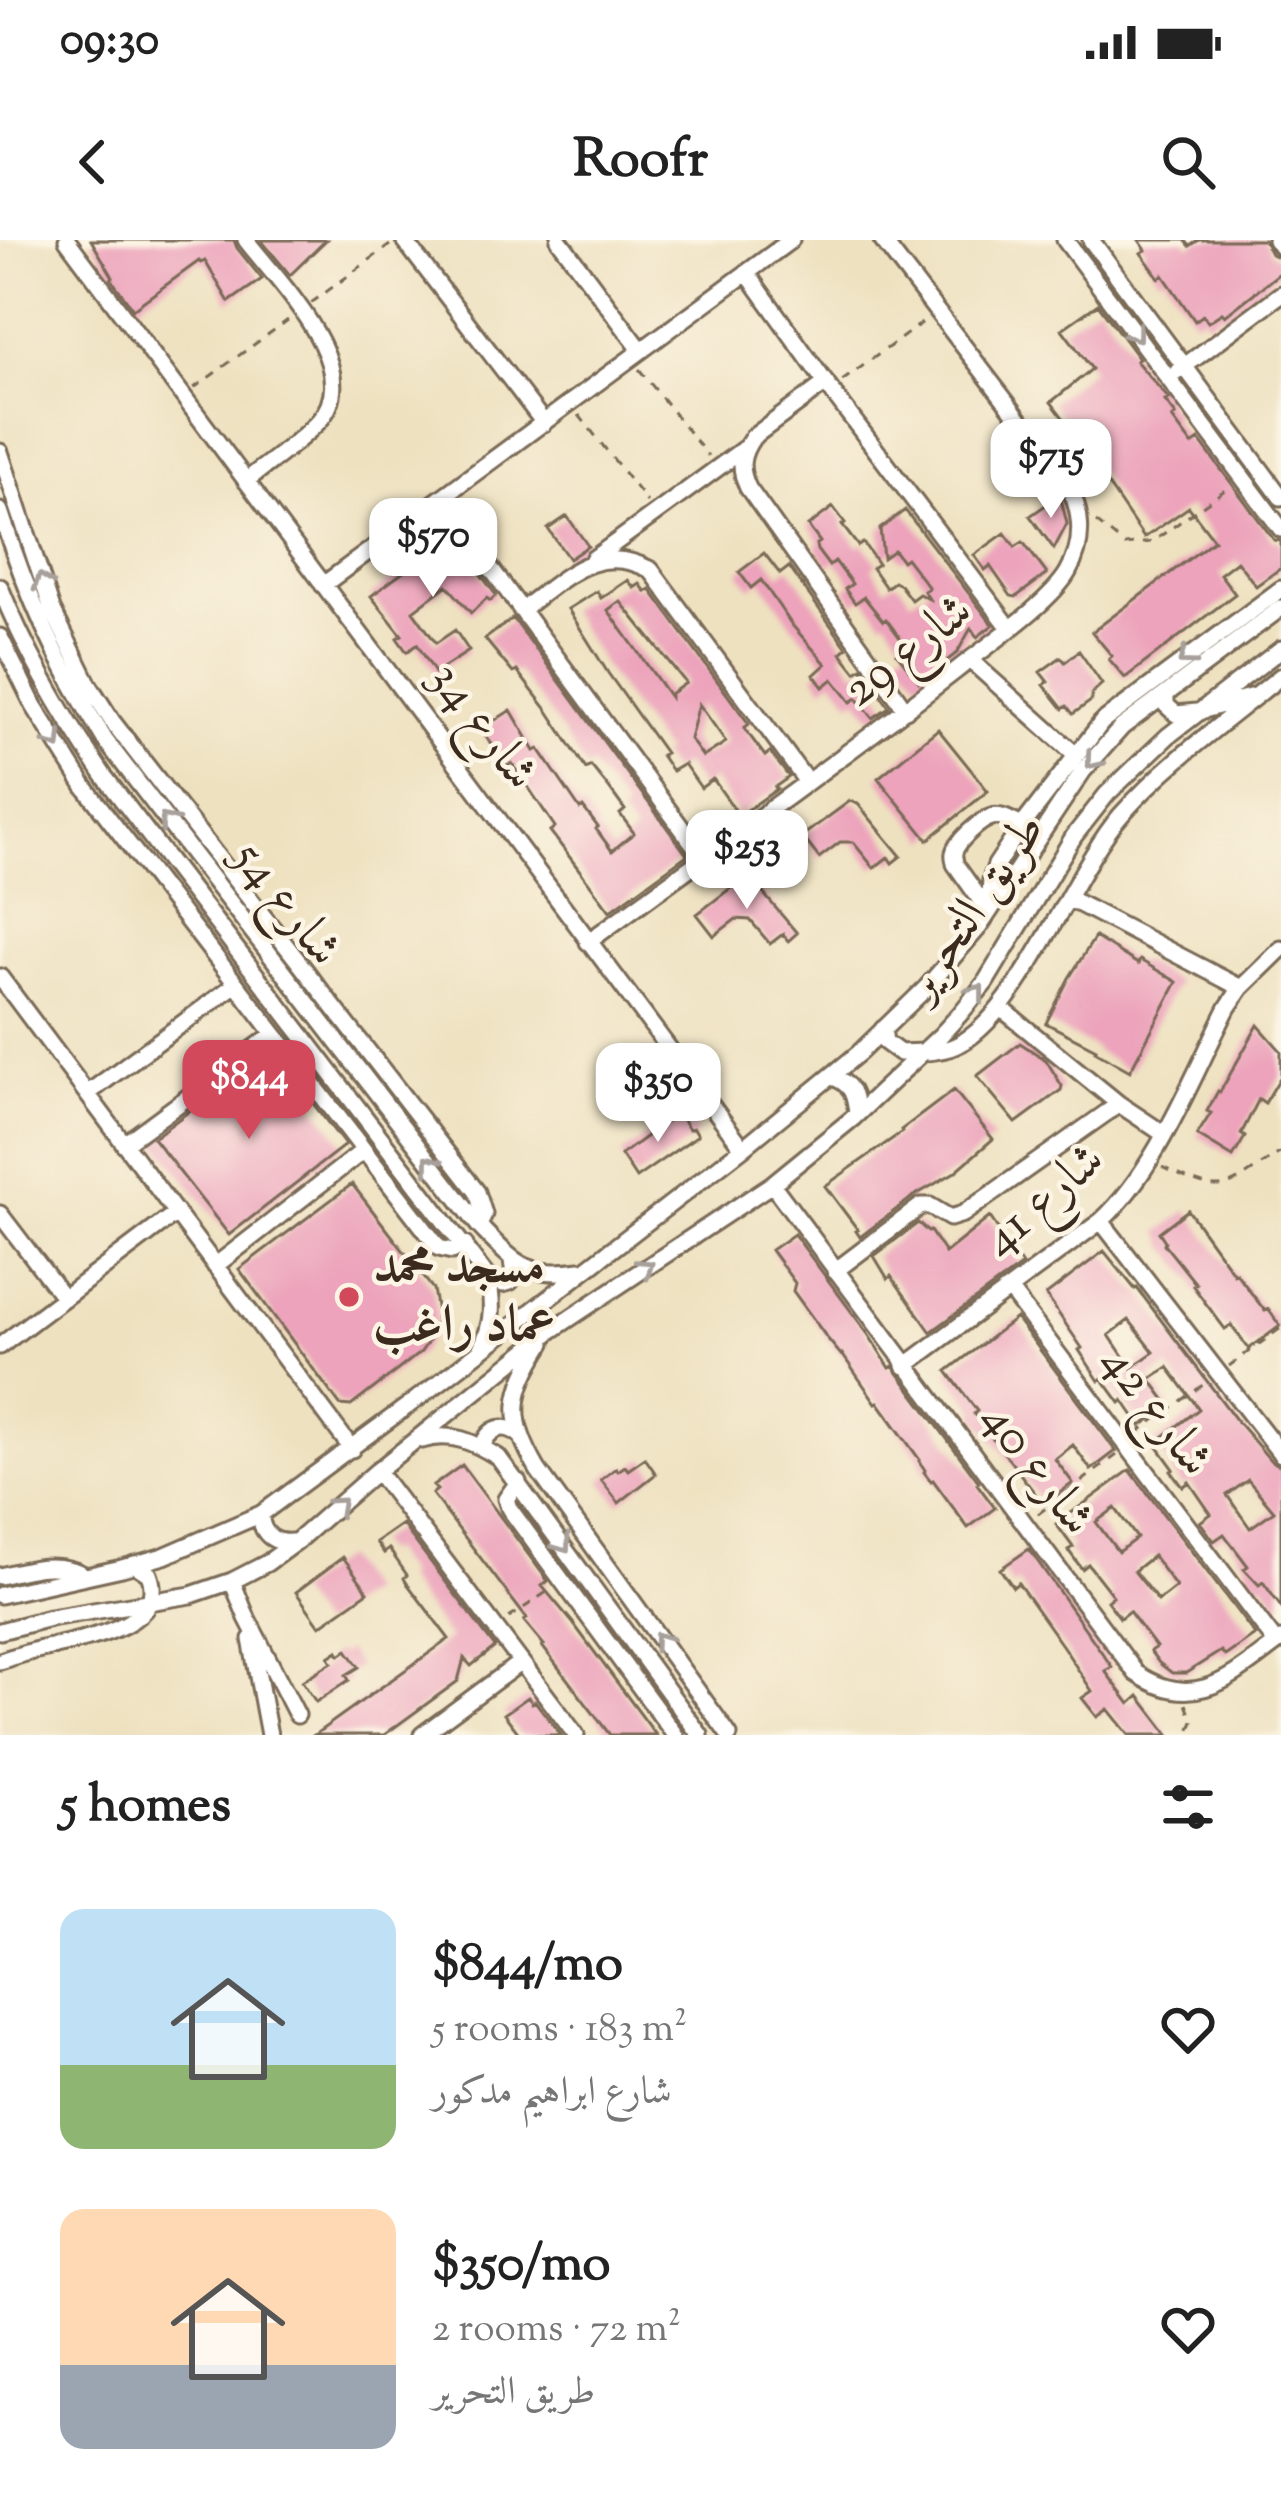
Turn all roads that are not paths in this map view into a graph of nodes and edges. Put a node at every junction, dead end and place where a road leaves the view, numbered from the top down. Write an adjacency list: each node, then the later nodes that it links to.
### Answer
1 (67, 240): 18 (street, شارع 34)
2 (246, 240): 18 (street)
3 (404, 240): 15 (street)
4 (559, 240): 11 (street)
5 (791, 240): 9 (street)
6 (882, 240): 31 (street, شارع 29)
7 (1065, 240): 13 (street, one-way to 13)
8 (1091, 240): 12 (street)
9 (747, 272): 11 (street); 14 (street)
10 (1281, 294): 12 (street)
11 (636, 354): 15 (street)
12 (1184, 366): 13 (street); 19 (street)
13 (1168, 378): 23 (street)
14 (828, 386): 16 (street); 31 (street)
15 (544, 423): 20 (street)
16 (745, 448): 24 (street); 38 (street)
17 (0, 452): 75 (street, one-way to 17)
18 (246, 481): 25 (street, شارع 34)
19 (1281, 497)
20 (440, 499): 25 (street); 29 (street)
21 (0, 512): 22 (street, شارع 54)
22 (3, 528): 75 (street, شارع 54, one-way to 22)
23 (1281, 529)
24 (580, 568): 29 (street); 43 (street)
25 (323, 586): 50 (street, شارع 34)
26 (0, 587): 51 (street, شارع 54)
27 (1281, 589): 30 (street)
28 (1281, 608): 30 (street, طريق التحرير)
29 (521, 610): 46 (street)
30 (1245, 626): 36 (street, طريق التحرير); 41 (street, one-way to 41)
31 (1010, 628): 34 (street, شارع 29)
32 (0, 637): 53 (street, one-way to 53)
33 (1281, 649): 39 (street, طريق التحرير)
34 (970, 660): 38 (street, شارع 29); 41 (street)
35 (1281, 676): 37 (street)
36 (1170, 691): 39 (street); 40 (street, طريق التحرير)
37 (1258, 695): 39 (street); 47 (street)
38 (906, 710): 43 (street, شارع 29)
39 (1197, 712): 42 (street, طريق التحرير)
40 (1122, 728): 42 (street); 49 (street, طريق التحرير, one-way to 49)
41 (1075, 754): 44 (street)
42 (1144, 757): 45 (street, طريق التحرير)
43 (807, 782): 46 (street, شارع 29)
44 (1022, 826): 49 (street); 49 (street)
45 (1074, 836): 47 (street); 60 (street, طريق التحرير, one-way to 45)
46 (703, 857): 50 (street, شارع 29)
47 (1080, 877): 48 (street)
48 (1068, 898): 56 (street); 57 (street)
49 (989, 912): 58 (street, طريق التحرير)
50 (588, 941): 69 (street, شارع 34)
51 (238, 952): 53 (street); 63 (street, شارع 54)
52 (1278, 959): 56 (street, شارع 41)
53 (221, 965): 55 (street)
54 (0, 977): 62 (street)
55 (236, 984): 59 (street); 62 (street)
56 (1240, 988): 67 (street, شارع 41)
57 (1001, 1008): 60 (street); 64 (street)
58 (883, 1029): 60 (street); 61 (street, طريق التحرير)
59 (274, 1034): 66 (street); 68 (street)
60 (924, 1052): 65 (street, طريق التحرير)
61 (832, 1077): 65 (street); 69 (street, طريق التحرير)
62 (87, 1094): 68 (street)
63 (354, 1104): 66 (street); 76 (street, شارع 54)
64 (1119, 1105): 67 (street); 80 (street)
65 (857, 1114): 71 (street, طريق التحرير)
66 (337, 1117): 70 (street)
67 (1164, 1134): 74 (street, شارع 41)
68 (124, 1144): 72 (street)
69 (743, 1148): 79 (street, طريق التحرير)
70 (363, 1151): 76 (street); 78 (street)
71 (772, 1184): 80 (street, شارع 40); 84 (street, طريق التحرير, one-way to 71)
72 (176, 1213): 78 (street); 83 (street)
73 (0, 1214): 83 (street)
74 (1101, 1221): 82 (street, شارع 41); 92 (street)
75 (479, 1226): 77 (street, شارع 54)
76 (465, 1245): 81 (street, شارع 54)
77 (512, 1260): 79 (street); 81 (street)
78 (215, 1266): 91 (street)
79 (583, 1270): 86 (street, طريق التحرير)
80 (835, 1270): 87 (street, شارع 40)
81 (488, 1277): 86 (street)
82 (1010, 1288): 87 (street, شارع 41); 105 (street, شارع 42)
83 (64, 1298): 85 (street)
84 (551, 1330): 88 (street); 89 (street, طريق التحرير)
85 (0, 1346)
86 (480, 1351): 91 (street, طريق التحرير)
87 (905, 1366): 105 (street, شارع 40)
88 (520, 1435): 90 (street); 114 (street, one-way to 88)
89 (413, 1443): 90 (street); 93 (street, طريق التحرير)
90 (482, 1447): 94 (street)
91 (352, 1449): 95 (street, طريق التحرير)
92 (1281, 1454)
93 (377, 1471): 96 (street, طريق التحرير, one-way to 93); 107 (street)
94 (518, 1482): 112 (street); 113 (street, one-way to 113)
95 (260, 1514): 96 (street); 97 (street, طريق التحرير)
96 (298, 1541): 100 (street, طريق التحرير)
97 (134, 1564): 99 (street, طريق التحرير); 102 (street)
98 (0, 1576): 99 (street)
99 (85, 1576): 101 (street, طريق التحرير)
100 (232, 1581): 102 (street, طريق التحرير); 103 (street)
101 (0, 1595)
102 (147, 1604): 104 (street, طريق التحرير); 106 (street)
103 (247, 1618): 108 (street); 109 (street)
104 (0, 1631)
105 (1278, 1641)
106 (0, 1661)
107 (520, 1662): 110 (street); 111 (street)
108 (298, 1715)
109 (269, 1735)
110 (422, 1735)
111 (576, 1735)
112 (675, 1735)
113 (700, 1735)
114 (729, 1735)

